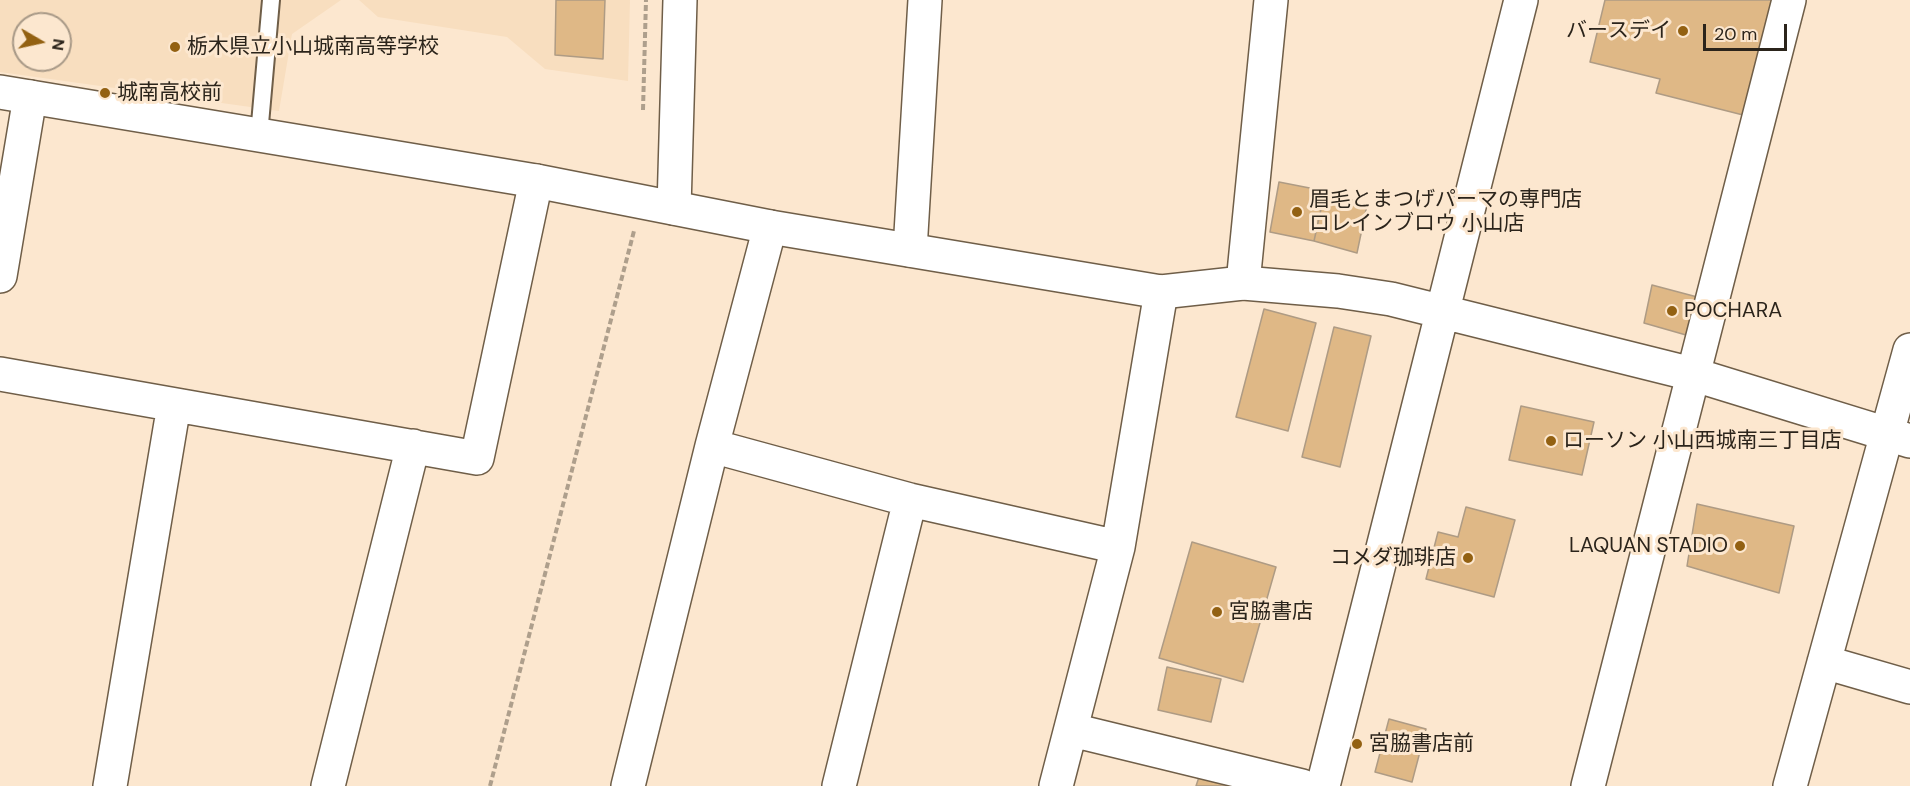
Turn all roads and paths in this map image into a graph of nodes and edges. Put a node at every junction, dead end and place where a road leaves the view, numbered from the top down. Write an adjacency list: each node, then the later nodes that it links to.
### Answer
1 (271, 0): 10 (lane)
2 (646, 0): 9 (path)
3 (680, 0): 13 (street)
4 (925, 0): 15 (street)
5 (1271, 0): 17 (street)
6 (1521, 0): 19 (street)
7 (1789, 0): 22 (street)
8 (15, 94): 10 (street); 16 (street)
9 (643, 118)
10 (259, 135): 11 (street)
11 (536, 181): 12 (street); 25 (street)
12 (641, 201): 13 (street); 34 (path)
13 (675, 208): 14 (street)
14 (770, 227): 15 (street); 26 (street)
15 (910, 250): 18 (street)
16 (0, 276)
17 (1243, 283): 18 (street); 19 (street)
18 (1161, 292): 28 (street)
19 (1444, 311): 22 (street); 39 (street)
20 (1910, 350): 24 (street)
21 (0, 374): 23 (street)
22 (1692, 374): 24 (street); 40 (street)
23 (174, 405): 25 (street); 32 (street)
24 (1899, 437): 29 (street)
25 (413, 446): 33 (street)
26 (712, 447): 27 (street); 35 (street)
27 (910, 500): 28 (street); 36 (street)
28 (1118, 547): 31 (street)
29 (1824, 662): 30 (street); 41 (street)
30 (1910, 687)
31 (1071, 730): 37 (street); 38 (street)
32 (110, 786)
33 (328, 786)
34 (490, 786)
35 (628, 786)
36 (839, 786)
37 (1056, 786)
38 (1302, 786)
39 (1323, 786)
40 (1588, 786)
41 (1790, 786)

